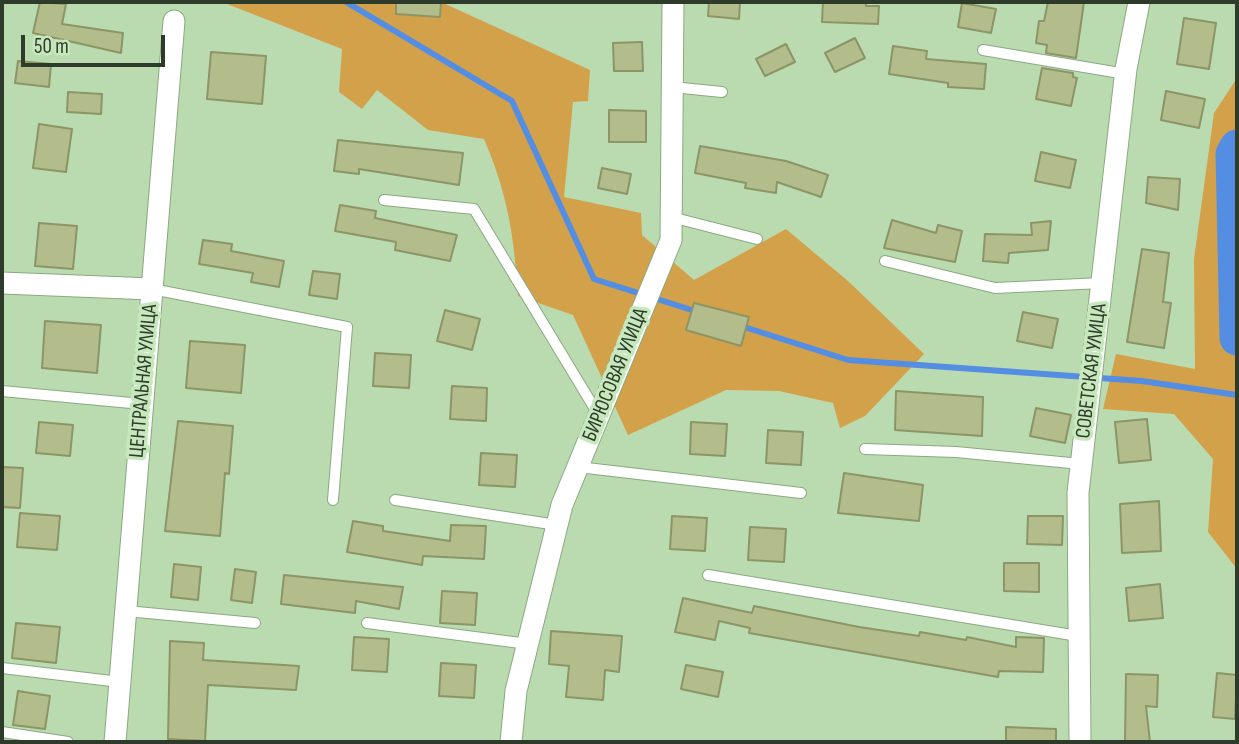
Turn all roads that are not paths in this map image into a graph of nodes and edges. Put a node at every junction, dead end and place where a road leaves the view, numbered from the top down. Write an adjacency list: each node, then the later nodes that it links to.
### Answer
1 (673, 2): 6 (street, БИРЮСОВАЯ УЛИЦА)
2 (1139, 2): 5 (street, СОВЕТСКАЯ УЛИЦА)
3 (174, 20): 14 (street, ЦЕНТРАЛЬНАЯ УЛИЦА)
4 (983, 50): 5 (lane)
5 (1126, 74): 13 (street, СОВЕТСКАЯ УЛИЦА)
6 (672, 87): 7 (lane); 9 (street, БИРЮСОВАЯ УЛИЦА)
7 (722, 92)
8 (384, 200): 17 (lane)
9 (671, 217): 10 (lane); 17 (street, БИРЮСОВАЯ УЛИЦА)
10 (757, 239)
11 (885, 261): 13 (lane)
12 (2, 283): 14 (street)
13 (1102, 283): 19 (street, СОВЕТСКАЯ УЛИЦА)
14 (152, 289): 16 (street, ЦЕНТРАЛЬНАЯ УЛИЦА); 22 (lane)
15 (2, 391): 16 (lane)
16 (142, 404): 26 (street, ЦЕНТРАЛЬНАЯ УЛИЦА)
17 (599, 415): 20 (street, БИРЮСОВАЯ УЛИЦА)
18 (865, 449): 19 (lane)
19 (1081, 464): 29 (street, СОВЕТСКАЯ УЛИЦА)
20 (578, 467): 21 (lane); 24 (street, БИРЮСОВАЯ УЛИЦА)
21 (801, 493)
22 (333, 500)
23 (395, 500): 24 (lane)
24 (557, 525): 30 (street, БИРЮСОВАЯ УЛИЦА)
25 (708, 575): 29 (lane)
26 (126, 611): 27 (lane); 32 (street, ЦЕНТРАЛЬНАЯ УЛИЦА)
27 (255, 623)
28 (367, 623): 30 (lane)
29 (1078, 636): 37 (street, СОВЕТСКАЯ УЛИЦА)
30 (528, 644): 36 (street, БИРЮСОВАЯ УЛИЦА)
31 (2, 668): 32 (lane)
32 (120, 682): 35 (street, ЦЕНТРАЛЬНАЯ УЛИЦА)
33 (2, 732): 34 (lane)
34 (68, 742)
35 (115, 742)
36 (511, 742)
37 (1080, 742)

